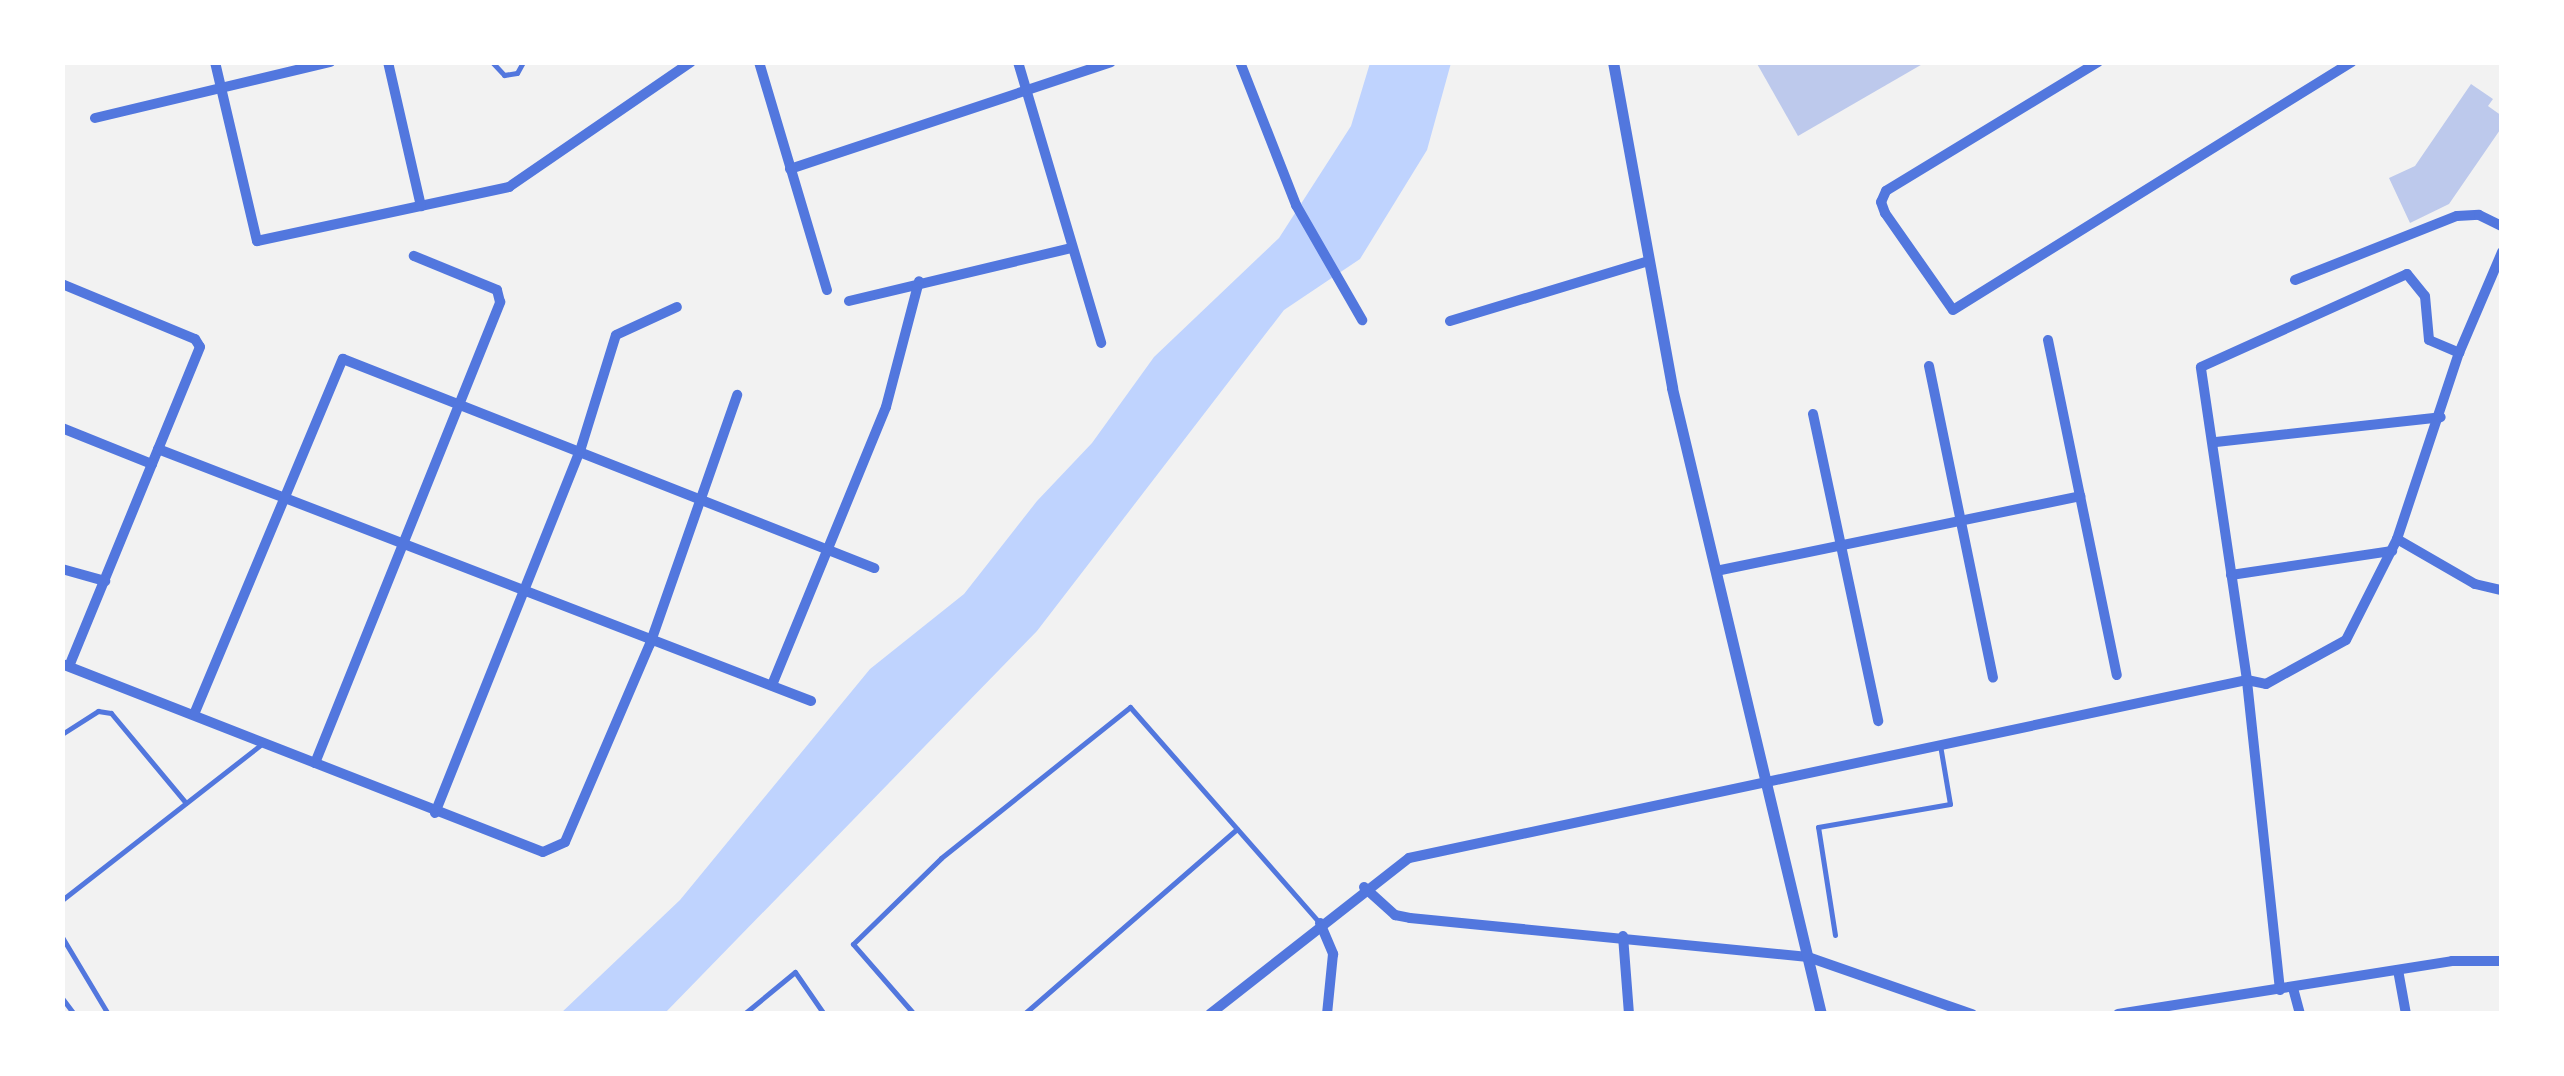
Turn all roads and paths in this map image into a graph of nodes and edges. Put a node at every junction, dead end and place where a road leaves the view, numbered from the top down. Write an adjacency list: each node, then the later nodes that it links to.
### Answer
1 (215, 62): 14 (street)
2 (330, 62): 14 (street)
3 (388, 62): 18 (street)
4 (492, 62): 5 (lane)
5 (523, 62)
6 (690, 62): 18 (street)
7 (759, 62): 17 (street)
8 (1018, 62): 15 (street)
9 (1111, 62): 15 (street)
10 (1240, 62): 30 (street)
11 (1613, 62): 23 (street)
12 (2098, 62): 13 (street)
13 (2352, 62)
14 (221, 88): 16 (street); 18 (street)
15 (1027, 92): 17 (street); 20 (street)
16 (94, 118)
17 (790, 168): 27 (street)
18 (421, 206)
19 (2502, 226): 24 (street)
20 (1072, 248): 25 (street); 33 (street)
21 (2502, 252): 34 (street)
22 (414, 256): 37 (street)
23 (1645, 262): 31 (street); 55 (street)
24 (2295, 280)
25 (919, 282): 28 (street); 51 (street)
26 (62, 284): 42 (street)
27 (827, 290)
28 (849, 301)
29 (677, 307): 43 (street)
30 (1362, 320)
31 (1450, 322)
32 (2048, 340): 46 (street)
33 (1101, 343)
34 (2459, 353): 39 (street); 41 (street)
35 (1930, 366): 48 (street)
36 (737, 395): 47 (street)
37 (460, 404): 43 (street); 45 (street); 50 (street)
38 (1813, 414): 52 (street)
39 (2441, 416): 41 (street); 49 (street)
40 (62, 428): 44 (street)
41 (2216, 442): 56 (street)
42 (158, 449): 44 (street); 45 (street)
43 (580, 451): 47 (street); 59 (street)
44 (152, 464): 57 (street)
45 (282, 496): 50 (street); 67 (street)
46 (2080, 496): 48 (street); 62 (street)
47 (703, 497): 51 (street); 60 (street)
48 (1961, 522): 52 (street); 63 (street)
49 (2394, 545): 56 (street); 58 (street); 64 (street)
50 (403, 546): 59 (street); 72 (street)
51 (828, 547): 54 (street); 65 (street)
52 (1842, 549): 55 (street); 68 (street)
53 (62, 568): 57 (street)
54 (874, 568)
55 (1716, 571): 73 (street)
56 (2232, 575): 64 (street)
57 (105, 581): 61 (street)
58 (2502, 590)
59 (523, 595): 60 (street); 75 (street)
60 (650, 644): 65 (street); 75 (street)
61 (66, 665): 67 (street)
62 (2117, 675)
63 (1994, 678)
64 (2247, 680): 71 (street); 87 (street)
65 (772, 686): 66 (street)
66 (810, 702)
67 (195, 712): 70 (street)
68 (1878, 720)
69 (62, 734): 74 (lane)
70 (264, 742): 72 (street); 74 (lane)
71 (1940, 746): 73 (street); 80 (lane)
72 (314, 763): 75 (street)
73 (1765, 783): 77 (street); 83 (street)
74 (186, 803): 78 (lane)
75 (435, 813)
76 (1237, 830): 79 (lane); 94 (lane); 95 (lane)
77 (1364, 887): 79 (street); 81 (street)
78 (62, 900)
79 (1320, 924): 96 (street); 97 (street)
80 (1836, 935)
81 (1623, 936): 83 (street); 98 (street)
82 (62, 937): 91 (lane)
83 (1808, 957): 99 (street); 100 (street)
84 (2502, 961): 85 (street)
85 (2398, 970): 86 (street); 103 (street)
86 (2294, 988): 87 (street); 102 (street)
87 (2280, 990): 89 (street)
88 (62, 998): 90 (lane)
89 (2134, 1012): 101 (street)
90 (74, 1014)
91 (108, 1014)
92 (744, 1014): 93 (lane)
93 (824, 1014)
94 (914, 1014)
95 (1024, 1014)
96 (1210, 1014)
97 (1327, 1014)
98 (1629, 1014)
99 (1821, 1014)
100 (1972, 1014)
101 (2118, 1014)
102 (2300, 1014)
103 (2406, 1014)

